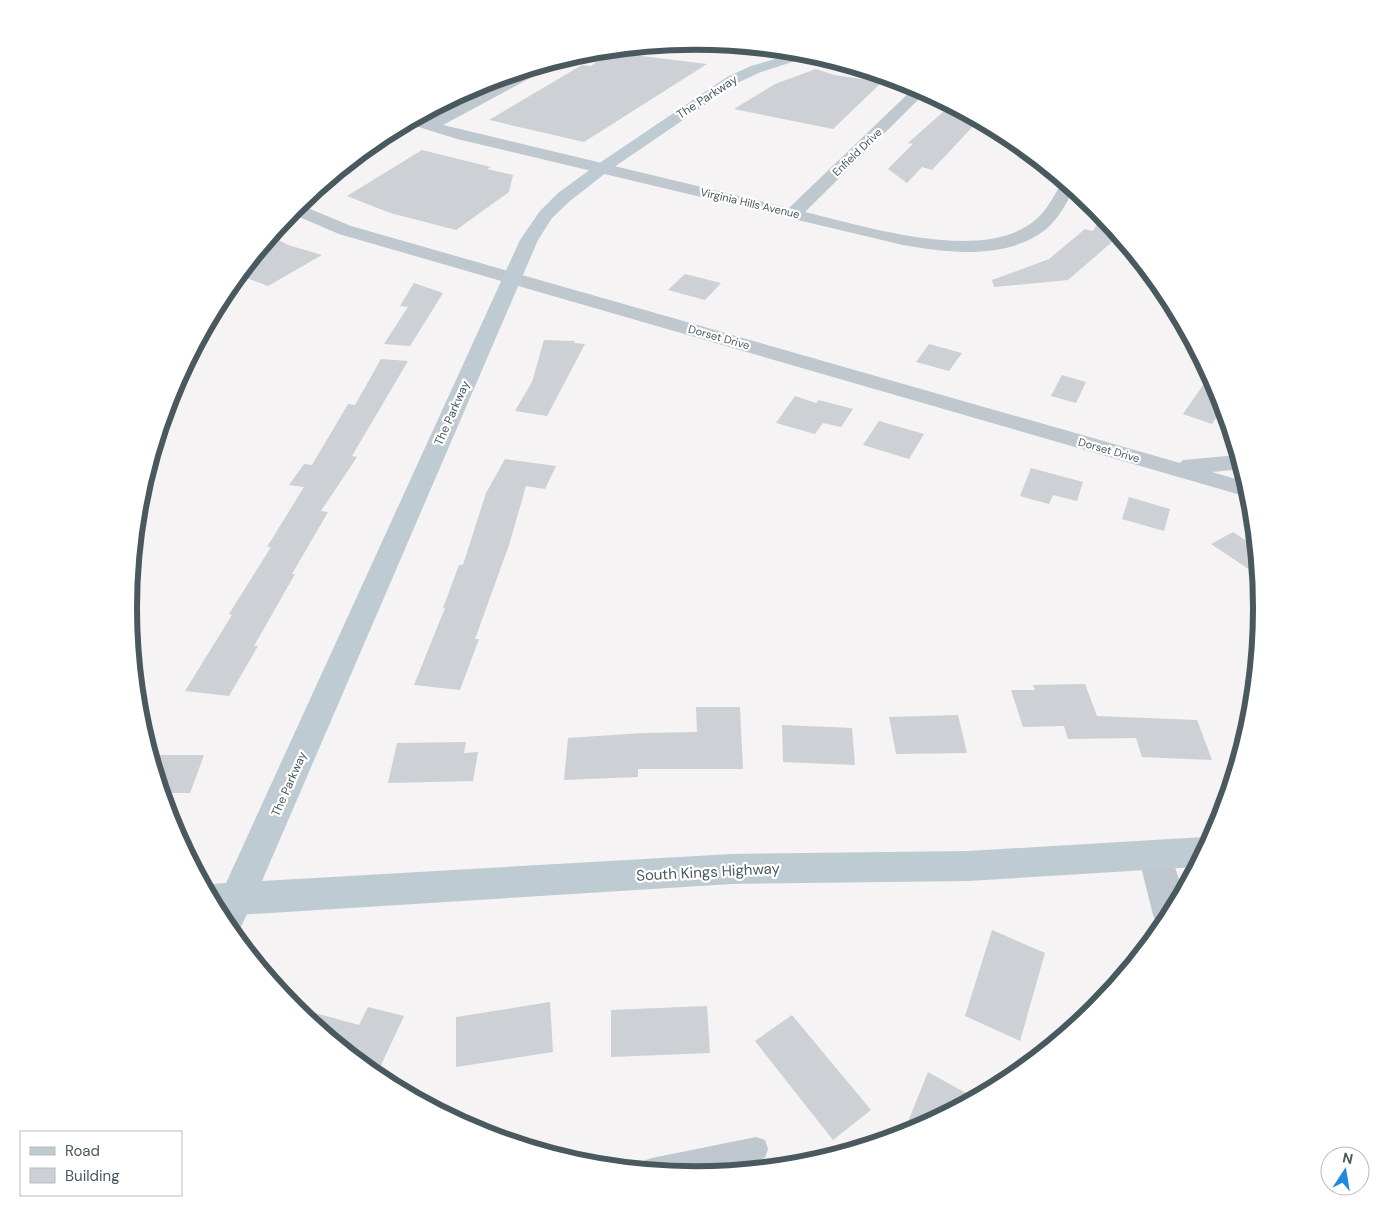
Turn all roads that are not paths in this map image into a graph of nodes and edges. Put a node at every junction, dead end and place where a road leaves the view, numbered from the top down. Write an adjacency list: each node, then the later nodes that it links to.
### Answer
1 (790, 59): 6 (street, The Parkway)
2 (515, 80): 5 (street)
3 (916, 95): 9 (street, Enfield Drive)
4 (420, 123): 5 (street, Virginia Hills Avenue)
5 (428, 126): 6 (street, Virginia Hills Avenue)
6 (601, 169): 9 (street, Virginia Hills Avenue); 10 (street, The Parkway)
7 (1066, 190): 9 (street, Virginia Hills Avenue)
8 (301, 212): 10 (street, Dorset Drive)
9 (793, 214)
10 (512, 278): 11 (street, Dorset Drive); 17 (street, The Parkway)
11 (1147, 461): 12 (street, Dorset Drive); 13 (street, Dorset Drive)
12 (1234, 463)
13 (1240, 488)
14 (1196, 852): 15 (street, South Kings Highway)
15 (1155, 855): 16 (street); 17 (street, South Kings Highway)
16 (1169, 902)
17 (224, 907)
18 (756, 1149): 19 (lane)
19 (675, 1165)

